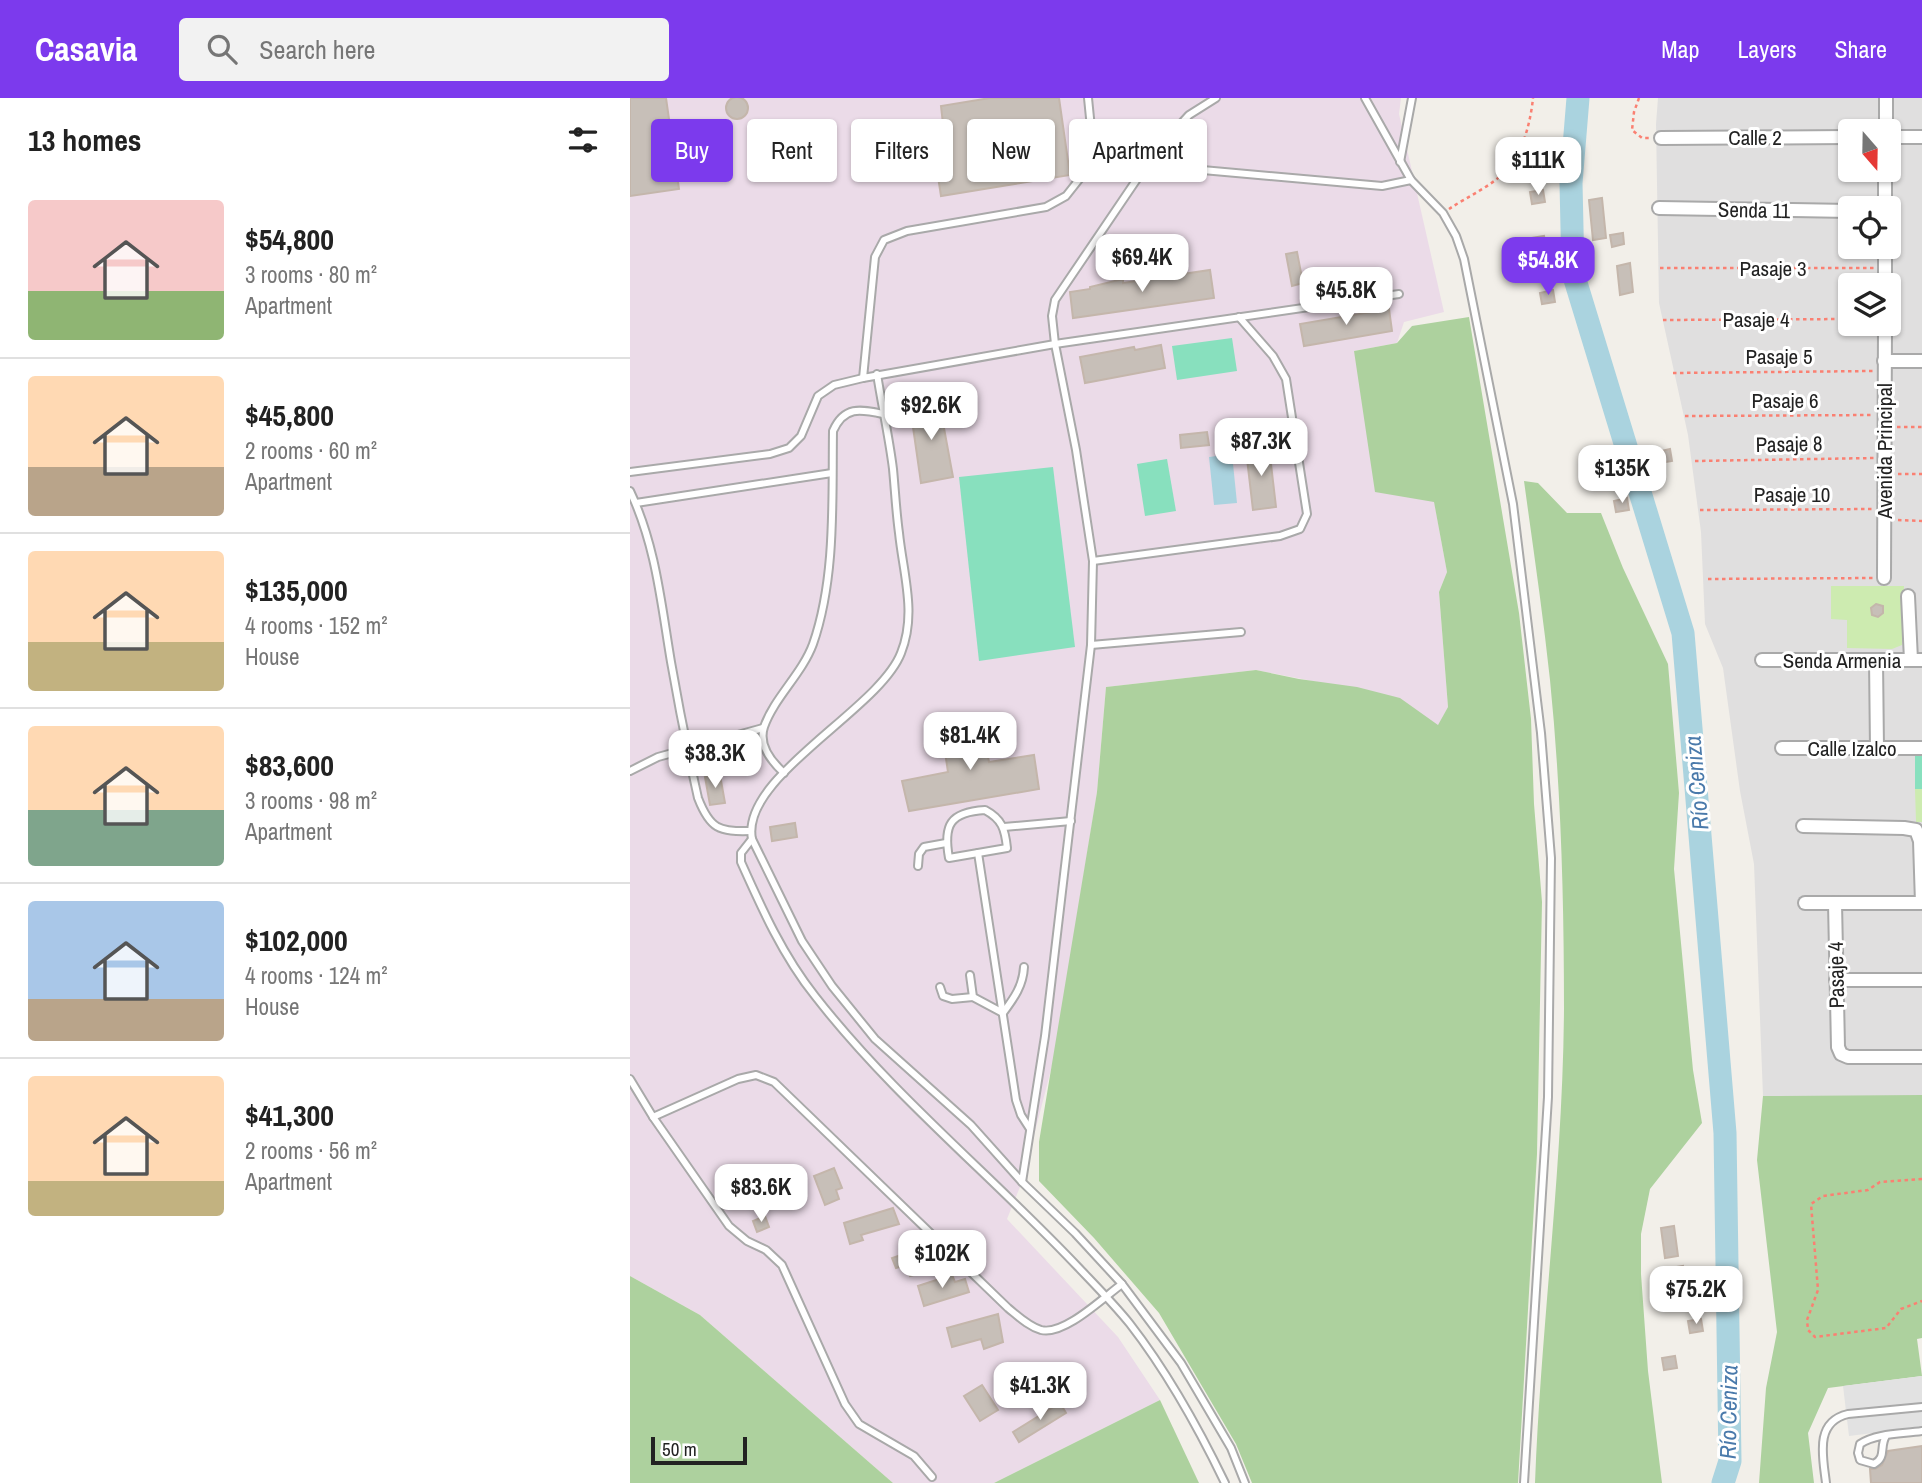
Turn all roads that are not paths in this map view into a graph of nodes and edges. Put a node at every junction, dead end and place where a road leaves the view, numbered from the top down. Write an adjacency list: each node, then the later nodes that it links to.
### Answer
1 (1088, 98): 25 (lane)
2 (1216, 98): 6 (lane)
3 (1365, 98): 12 (lane)
4 (1412, 98): 12 (lane)
5 (1886, 98): 7 (street)
6 (1185, 119)
7 (1885, 119)
8 (1901, 136): 10 (street)
9 (1838, 137): 11 (street, Calle 2)
10 (1922, 137)
11 (1661, 138)
12 (1400, 162): 14 (lane)
13 (1207, 170): 14 (lane)
14 (1411, 180): 77 (lane)
15 (1135, 182): 21 (lane)
16 (1659, 208): 17 (street, Senda 11)
17 (1838, 211)
18 (1399, 294): 19 (lane)
19 (1239, 317): 21 (lane); 31 (lane)
20 (1885, 336): 23 (street, Avenida Principal)
21 (1055, 344): 24 (lane); 31 (lane)
22 (1922, 360): 23 (street)
23 (1884, 366): 32 (street, Avenida Principal)
24 (877, 374): 25 (lane); 26 (lane)
25 (863, 378): 27 (lane)
26 (883, 414): 28 (lane); 45 (lane)
27 (630, 472)
28 (832, 473): 30 (lane); 39 (lane)
29 (630, 491): 30 (lane)
30 (636, 503): 40 (lane)
31 (1093, 561): 35 (lane)
32 (1884, 578)
33 (1909, 596): 38 (street)
34 (1241, 632): 35 (lane)
35 (1091, 645): 46 (lane)
36 (1762, 660): 37 (street, Senda Armenia)
37 (1876, 660): 38 (street, Senda Armenia); 42 (street)
38 (1916, 660)
39 (763, 728): 40 (lane); 45 (lane)
40 (687, 748): 44 (lane); 49 (lane)
41 (1782, 748): 42 (street, Calle Izalco)
42 (1877, 748): 43 (street, Calle Izalco)
43 (1922, 748)
44 (630, 771)
45 (784, 773): 49 (lane)
46 (1071, 821): 48 (lane); 67 (lane)
47 (1803, 826): 56 (street)
48 (1004, 827): 51 (lane); 52 (lane)
49 (751, 831): 50 (lane)
50 (752, 839): 68 (lane); 70 (lane)
51 (946, 843): 52 (lane); 53 (lane)
52 (978, 853): 63 (lane)
53 (918, 866)
54 (1805, 902): 55 (street)
55 (1835, 903): 56 (street); 59 (street, Pasaje 4)
56 (1922, 903)
57 (1024, 967): 63 (lane)
58 (970, 975): 62 (lane)
59 (1836, 980): 60 (street); 64 (street, Pasaje 4)
60 (1922, 980)
61 (940, 987): 62 (lane)
62 (973, 996): 63 (lane)
63 (1003, 1013): 67 (lane)
64 (1922, 1057)
65 (630, 1079): 66 (lane)
66 (653, 1117): 70 (lane); 74 (lane)
67 (1030, 1129): 68 (lane)
68 (1022, 1182): 69 (lane)
69 (1122, 1284): 70 (lane); 76 (lane)
70 (1106, 1296): 75 (lane)
71 (1922, 1407): 78 (lane)
72 (1922, 1432): 73 (lane)
73 (1886, 1436): 73 (lane)
74 (932, 1477)
75 (1225, 1483)
76 (1245, 1483)
77 (1524, 1483)
78 (1826, 1483)

